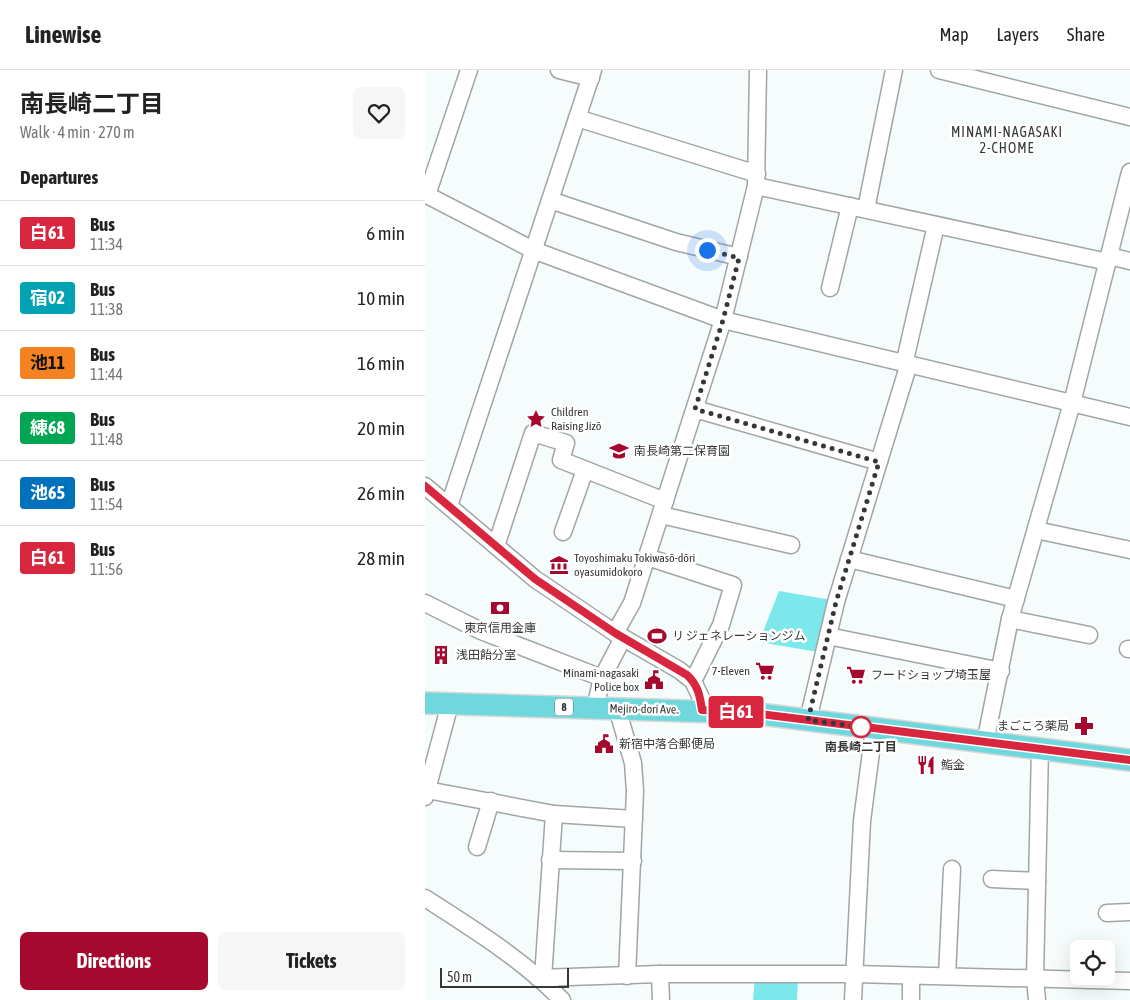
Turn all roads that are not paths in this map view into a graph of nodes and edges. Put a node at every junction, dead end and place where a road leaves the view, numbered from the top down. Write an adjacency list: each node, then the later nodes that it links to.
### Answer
1 (469, 70): 11 (street)
2 (559, 70): 6 (street)
3 (758, 70): 10 (street)
4 (894, 70): 14 (street)
5 (939, 70): 7 (street)
6 (592, 74): 8 (street)
7 (1130, 117)
8 (577, 118): 10 (street); 12 (street)
9 (1129, 177): 18 (street)
10 (757, 180): 13 (street); 17 (street)
11 (426, 194): 16 (street)
12 (550, 200): 16 (street); 17 (street)
13 (850, 206): 14 (street); 20 (street)
14 (866, 209): 15 (street)
15 (936, 224): 18 (street); 22 (street)
16 (533, 250): 21 (street); 29 (street)
17 (739, 258): 21 (street)
18 (1108, 259): 19 (street); 23 (street)
19 (1130, 260)
20 (830, 288)
21 (723, 320): 22 (street); 24 (street)
22 (907, 364): 23 (street); 26 (street)
23 (1072, 403): 25 (street); 31 (street)
24 (695, 409): 26 (street); 30 (street)
25 (1130, 417)
26 (879, 462): 37 (street)
27 (585, 470): 30 (street); 32 (street); 34 (street)
28 (425, 487): 29 (street)
29 (449, 506): 34 (street)
30 (663, 508): 33 (street); 36 (street)
31 (1035, 530): 35 (street); 38 (street)
32 (563, 532)
33 (791, 545)
34 (496, 546): 41 (street)
35 (1130, 550)
36 (647, 557): 41 (street); 46 (street)
37 (849, 560): 38 (street); 43 (street)
38 (1016, 599): 40 (street)
39 (425, 603): 45 (street)
40 (1010, 619): 42 (street); 44 (street)
41 (619, 635): 45 (street); 46 (street)
42 (1089, 635)
43 (828, 636): 44 (street); 52 (street)
44 (1001, 671): 54 (street)
45 (601, 678): 49 (street)
46 (693, 681): 51 (street)
47 (425, 703): 48 (main road, Mejiro-dori Ave. / 8)
48 (450, 704): 49 (main road, Mejiro-dori Ave. / 8); 57 (street)
49 (595, 708): 50 (main road, Mejiro-dori Ave. / 8)
50 (617, 708): 51 (main road, Mejiro-dori Ave. / 8); 60 (street)
51 (702, 710): 52 (main road, Mejiro-dori Ave. / 8)
52 (808, 720): 53 (main road, Mejiro-dori Ave. / 8)
53 (874, 729): 54 (main road, Mejiro-dori Ave. / 8); 71 (street)
54 (985, 743): 55 (main road, Mejiro-dori Ave. / 8)
55 (1039, 748): 56 (main road, Mejiro-dori Ave. / 8); 66 (street)
56 (1130, 760)
57 (426, 794): 58 (street)
58 (491, 801): 59 (street); 61 (street)
59 (553, 814): 60 (street); 62 (street)
60 (634, 819): 63 (street)
61 (477, 847)
62 (550, 860): 63 (street); 75 (street)
63 (633, 861): 72 (street)
64 (952, 869): 74 (street)
65 (992, 880): 66 (street)
66 (1037, 881): 76 (street)
67 (425, 898): 75 (street)
68 (1130, 912): 69 (street)
69 (1107, 913)
70 (660, 974): 71 (street); 72 (street); 79 (street)
71 (854, 974): 73 (street); 80 (street)
72 (627, 976): 75 (street)
73 (911, 976): 74 (street); 81 (street)
74 (947, 976): 76 (street)
75 (540, 978): 78 (street)
76 (1035, 978): 77 (street); 82 (street)
77 (1130, 981)
78 (562, 1000)
79 (661, 1000)
80 (853, 1000)
81 (911, 1000)
82 (1037, 1000)

